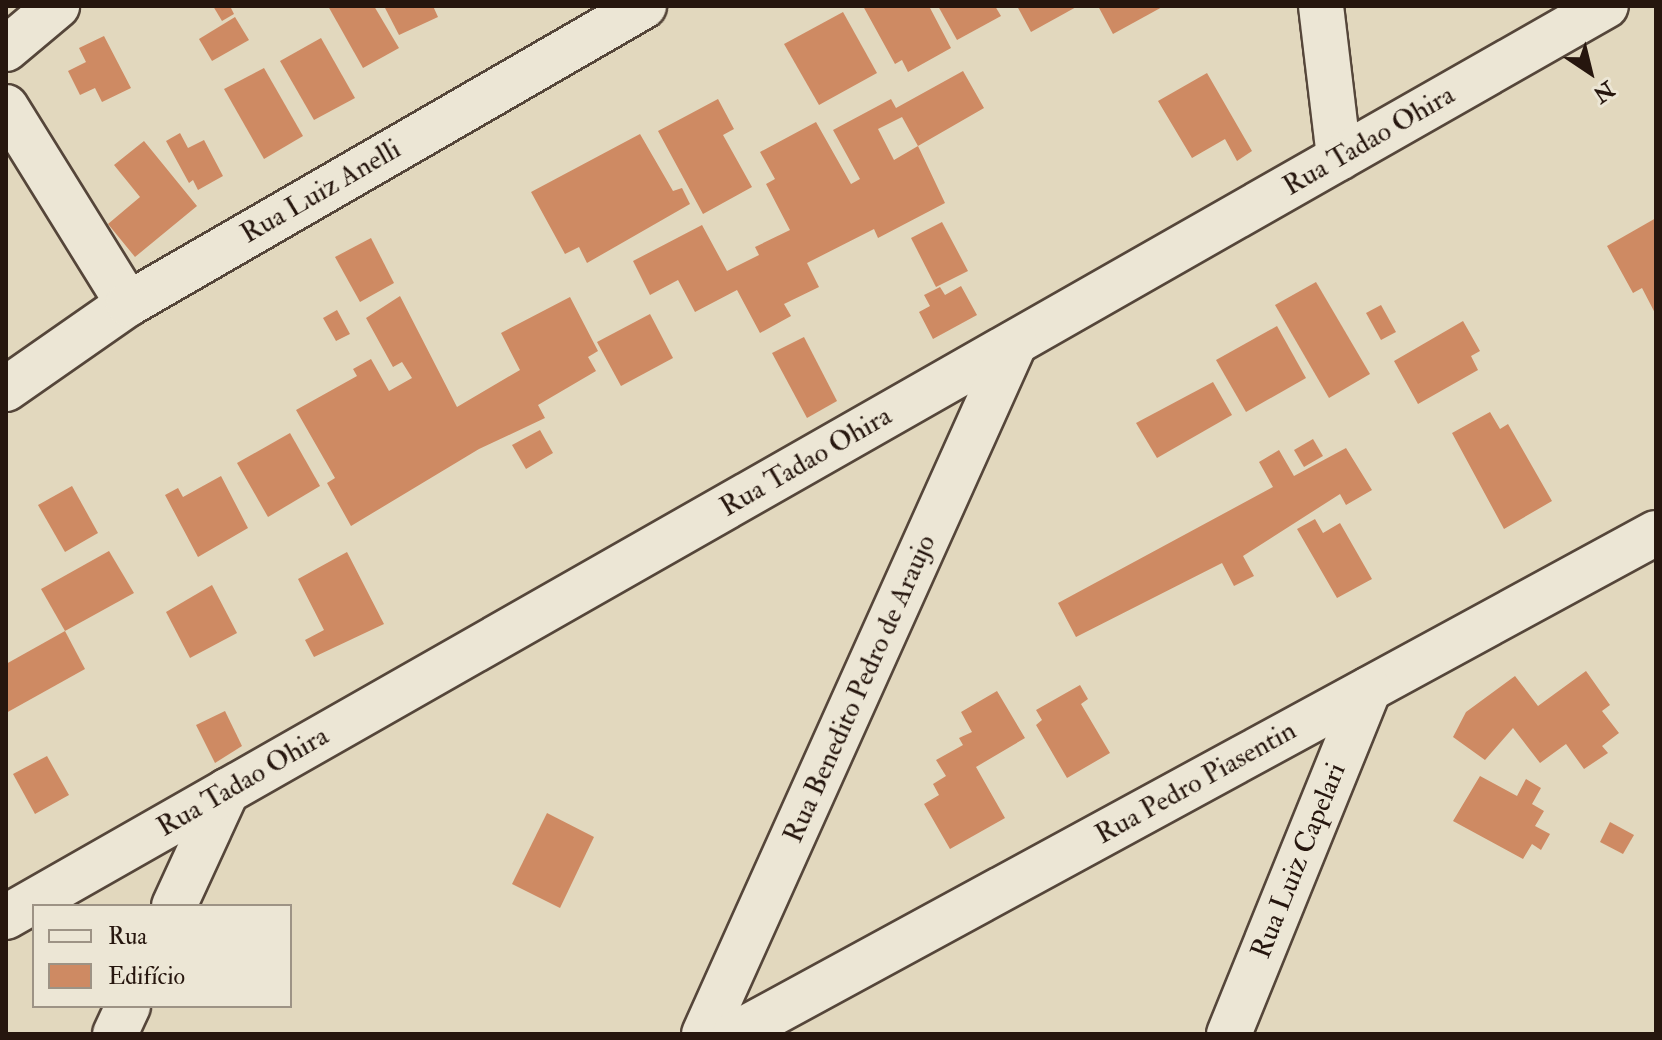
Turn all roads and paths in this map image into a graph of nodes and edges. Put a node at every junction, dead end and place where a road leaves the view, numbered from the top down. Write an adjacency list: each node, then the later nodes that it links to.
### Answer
1 (57, 6): 5 (street)
2 (644, 6): 8 (street, Rua Luiz Anelli)
3 (1321, 6): 7 (street)
4 (1606, 6): 7 (street, Rua Tadao Ohira)
5 (6, 49)
6 (6, 107): 8 (street)
7 (1339, 158): 9 (street, Rua Tadao Ohira)
8 (128, 304): 10 (street, Rua Luiz Anelli)
9 (1015, 343): 13 (street, Rua Tadao Ohira); 18 (street, Rua Benedito Pedro de Araujo)
10 (6, 389)
11 (1656, 533): 12 (street, Rua Pedro Piasentin)
12 (1369, 689): 19 (street, Rua Pedro Piasentin); 20 (street, Rua Luiz Capelari)
13 (227, 791): 14 (street); 15 (street, Rua Tadao Ohira)
14 (175, 904)
15 (6, 917)
16 (127, 1008): 17 (street)
17 (115, 1034)
18 (704, 1034)
19 (735, 1034)
20 (1229, 1034)

